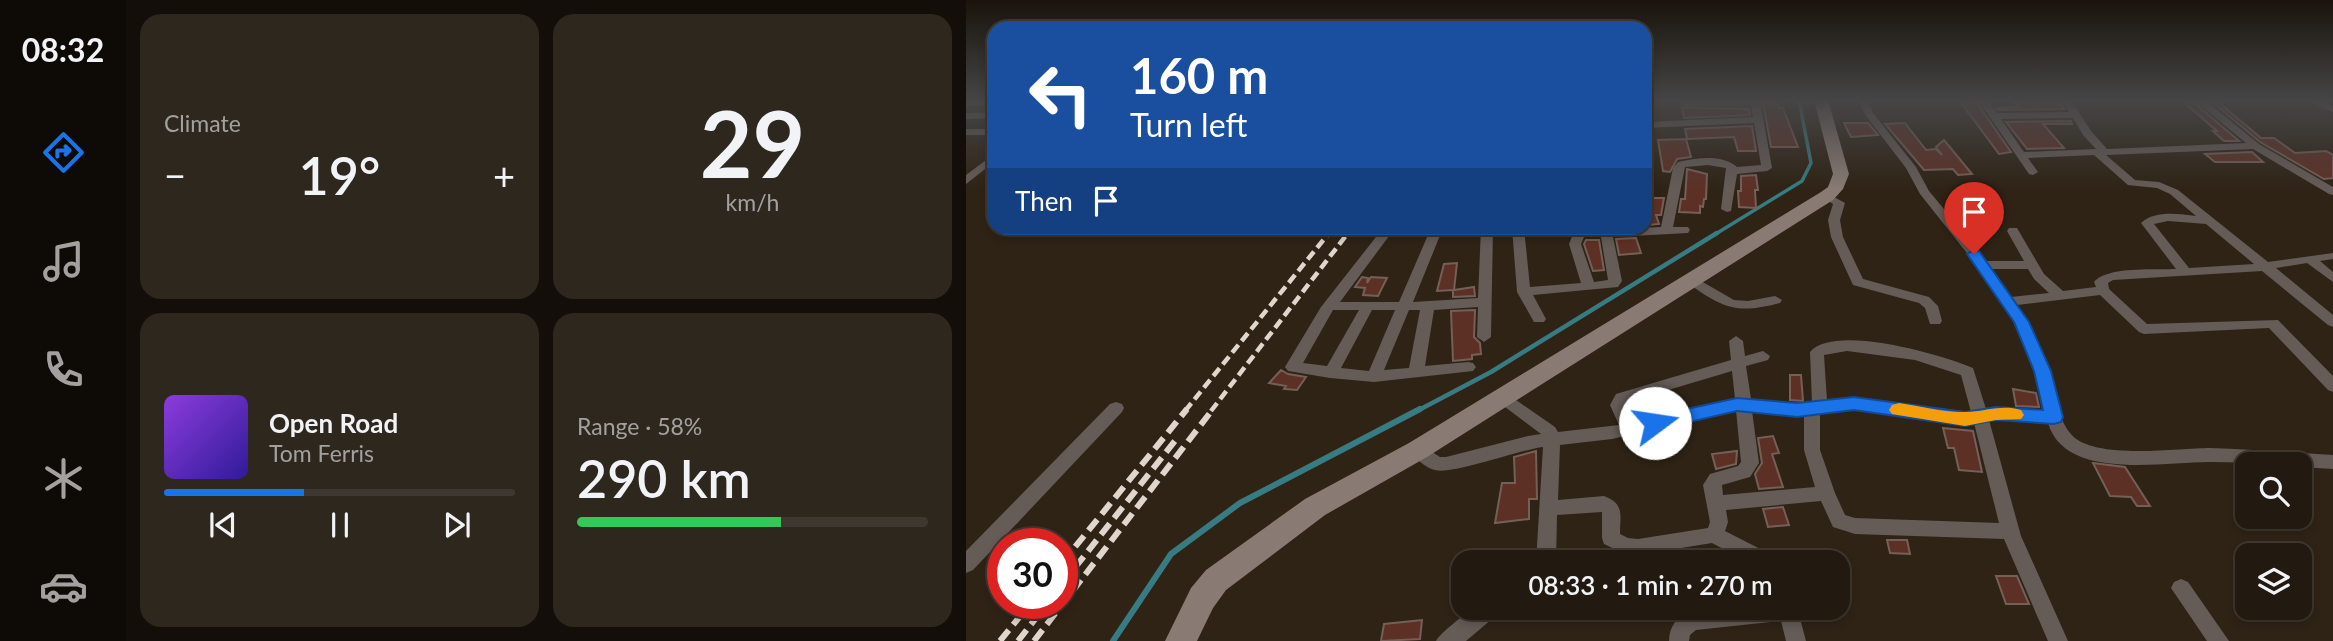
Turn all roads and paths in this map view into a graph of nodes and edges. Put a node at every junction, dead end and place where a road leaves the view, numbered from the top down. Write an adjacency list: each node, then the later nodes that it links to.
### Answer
1 (1759, 130): 13 (street)
2 (1829, 130): 17 (street)
3 (1882, 130): 32 (street)
4 (2004, 130): 11 (street)
5 (2085, 130): 10 (street)
6 (2235, 130): 9 (street)
7 (966, 132): 8 (street)
8 (987, 132)
9 (2255, 146): 10 (street); 16 (street)
10 (2101, 152): 11 (street); 19 (street)
11 (2021, 155): 14 (street)
12 (987, 164): 15 (street)
13 (1731, 171): 18 (street); 22 (street)
14 (2034, 172)
15 (966, 181)
16 (2330, 187)
17 (1827, 196): 37 (street); 50 (street)
18 (1727, 209)
19 (2209, 221): 34 (street); 35 (street)
20 (1685, 230): 22 (street)
21 (1652, 231): 22 (street)
22 (1666, 231)
23 (2012, 231): 33 (street)
24 (1383, 235): 45 (street)
25 (1434, 235): 47 (street)
26 (1488, 235): 43 (street)
27 (1519, 235): 40 (street)
28 (1576, 235): 38 (street)
29 (1606, 235): 38 (street)
30 (2329, 256): 31 (street)
31 (2309, 259): 34 (street); 36 (street)
32 (1983, 265): 33 (street); 44 (street)
33 (2031, 265): 41 (street)
34 (2265, 266): 35 (street); 51 (street)
35 (2186, 273): 39 (street)
36 (2333, 278)
37 (1694, 281): 42 (street); 61 (street)
38 (1589, 286): 40 (street)
39 (2103, 290): 41 (street); 60 (street)
40 (1524, 292): 49 (street)
41 (2060, 295): 44 (street)
42 (1775, 300)
43 (1485, 302): 48 (street); 52 (street)
44 (2009, 302): 65 (street)
45 (1330, 306): 46 (street); 57 (street)
46 (1368, 306): 47 (street); 57 (street)
47 (1405, 306): 48 (street); 59 (street)
48 (1428, 306): 58 (street)
49 (1539, 319)
50 (1935, 321)
51 (2333, 322)
52 (1484, 337)
53 (1736, 341): 55 (street)
54 (1763, 356): 55 (street)
55 (1740, 363): 62 (street); 67 (street)
56 (1468, 367): 58 (street)
57 (1330, 373): 59 (street)
58 (1416, 373): 59 (street)
59 (1374, 377)
60 (2333, 386)
61 (1503, 397): 68 (street); 69 (street)
62 (1745, 405): 64 (street); 67 (street); 72 (street)
63 (1116, 408): 78 (street)
64 (1816, 409): 66 (street); 66 (street); 71 (street)
65 (2054, 417): 66 (street); 70 (street)
66 (1979, 418): 74 (street)
67 (1629, 429): 68 (street)
68 (1552, 439): 69 (street); 73 (street)
69 (1418, 450): 83 (street)
70 (2333, 462)
71 (1826, 493): 72 (street); 74 (street)
72 (1715, 503): 75 (street)
73 (1548, 508): 75 (street); 76 (street)
74 (2011, 531): 87 (street)
75 (1714, 535): 77 (street)
76 (1546, 550)
77 (1743, 550)
78 (966, 564)
79 (2181, 588): 88 (street)
80 (1474, 620): 84 (street)
81 (1694, 620): 85 (street)
82 (1791, 620): 86 (street)
83 (1181, 641)
84 (1446, 641)
85 (1679, 641)
86 (1796, 641)
87 (2059, 641)
88 (2219, 641)

